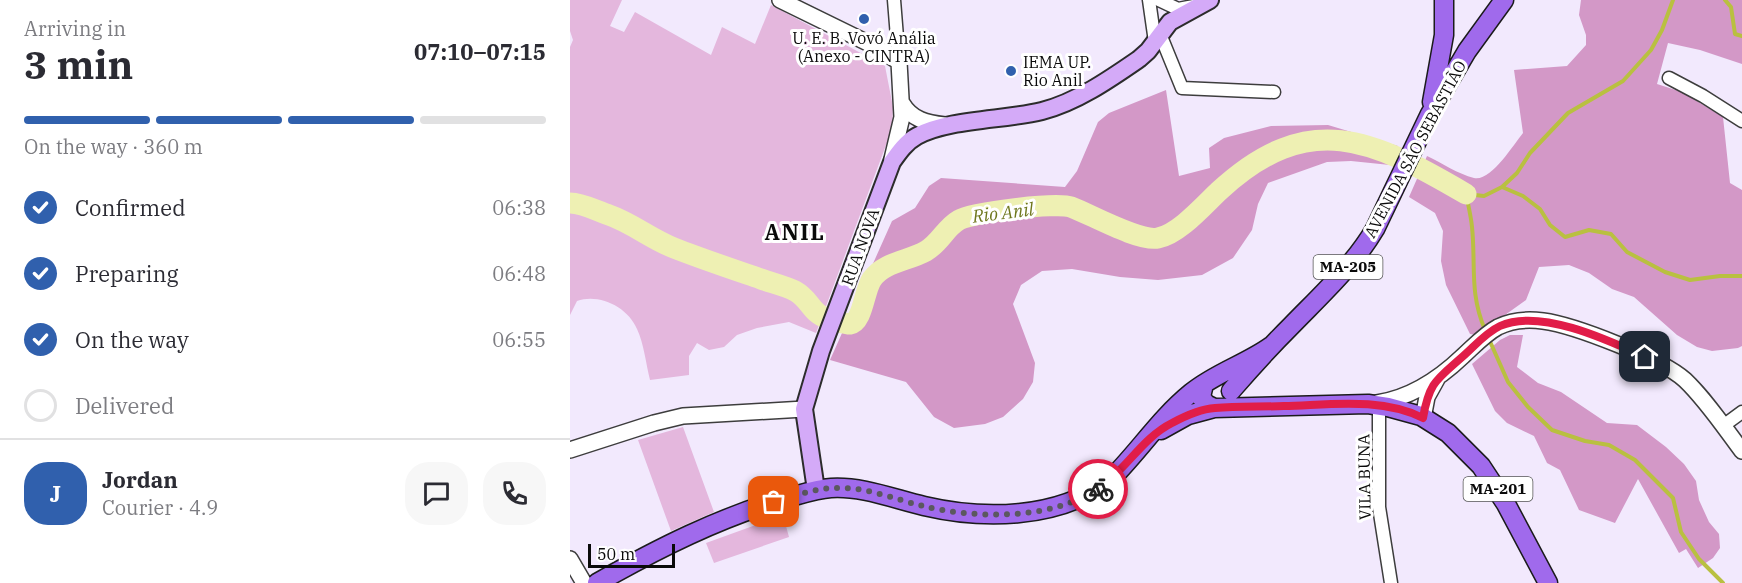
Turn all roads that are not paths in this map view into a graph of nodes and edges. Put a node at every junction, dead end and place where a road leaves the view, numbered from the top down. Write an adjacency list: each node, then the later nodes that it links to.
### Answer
1 (780, 0): 11 (street)
2 (894, 0): 11 (street, RUA NOVA)
3 (1149, 0): 9 (street)
4 (1159, 0): 7 (street)
5 (1444, 0): 8 (main road)
6 (1504, 0): 10 (main road, AVENIDA SÃO SEBASTIÃO / MA-205)
7 (1205, 2): 9 (main road)
8 (1444, 35): 10 (main road); 15 (main road)
9 (1157, 38): 13 (street); 17 (main road)
10 (1467, 51): 15 (main road, AVENIDA SÃO SEBASTIÃO / MA-205)
11 (899, 62): 14 (street, RUA NOVA)
12 (1669, 78): 16 (street)
13 (1274, 92)
14 (902, 103): 17 (street); 18 (street, RUA NOVA)
15 (1430, 114): 19 (main road, AVENIDA SÃO SEBASTIÃO / MA-205)
16 (1742, 121)
17 (951, 126): 18 (main road)
18 (892, 162): 26 (main road, RUA NOVA)
19 (1271, 346): 21 (main road, AVENIDA SÃO SEBASTIÃO / MA-205); 22 (main road, AVENIDA SÃO SEBASTIÃO / MA-205)
20 (1439, 376): 23 (street); 28 (street); 29 (street)
21 (1208, 381): 22 (main road); 25 (main road); 30 (main road, MA-205)
22 (1231, 392): 24 (main road, MA-201); 25 (main road, MA-205)
23 (1373, 405): 24 (main road, MA-201); 28 (main road, MA-201); 37 (street, VILA BUNA)
24 (1285, 406): 25 (main road, MA-201)
25 (1216, 408): 30 (main road, MA-205)
26 (804, 409): 31 (street); 33 (main road, RUA NOVA)
27 (1742, 412): 29 (street)
28 (1423, 418): 38 (main road, MA-201)
29 (1723, 426): 32 (street)
30 (1146, 442): 33 (main road, MA-205)
31 (570, 450)
32 (1742, 451)
33 (816, 490): 35 (main road, MA-205)
34 (570, 559): 36 (street)
35 (602, 582)
36 (584, 583)
37 (1391, 583)
38 (1546, 583)

